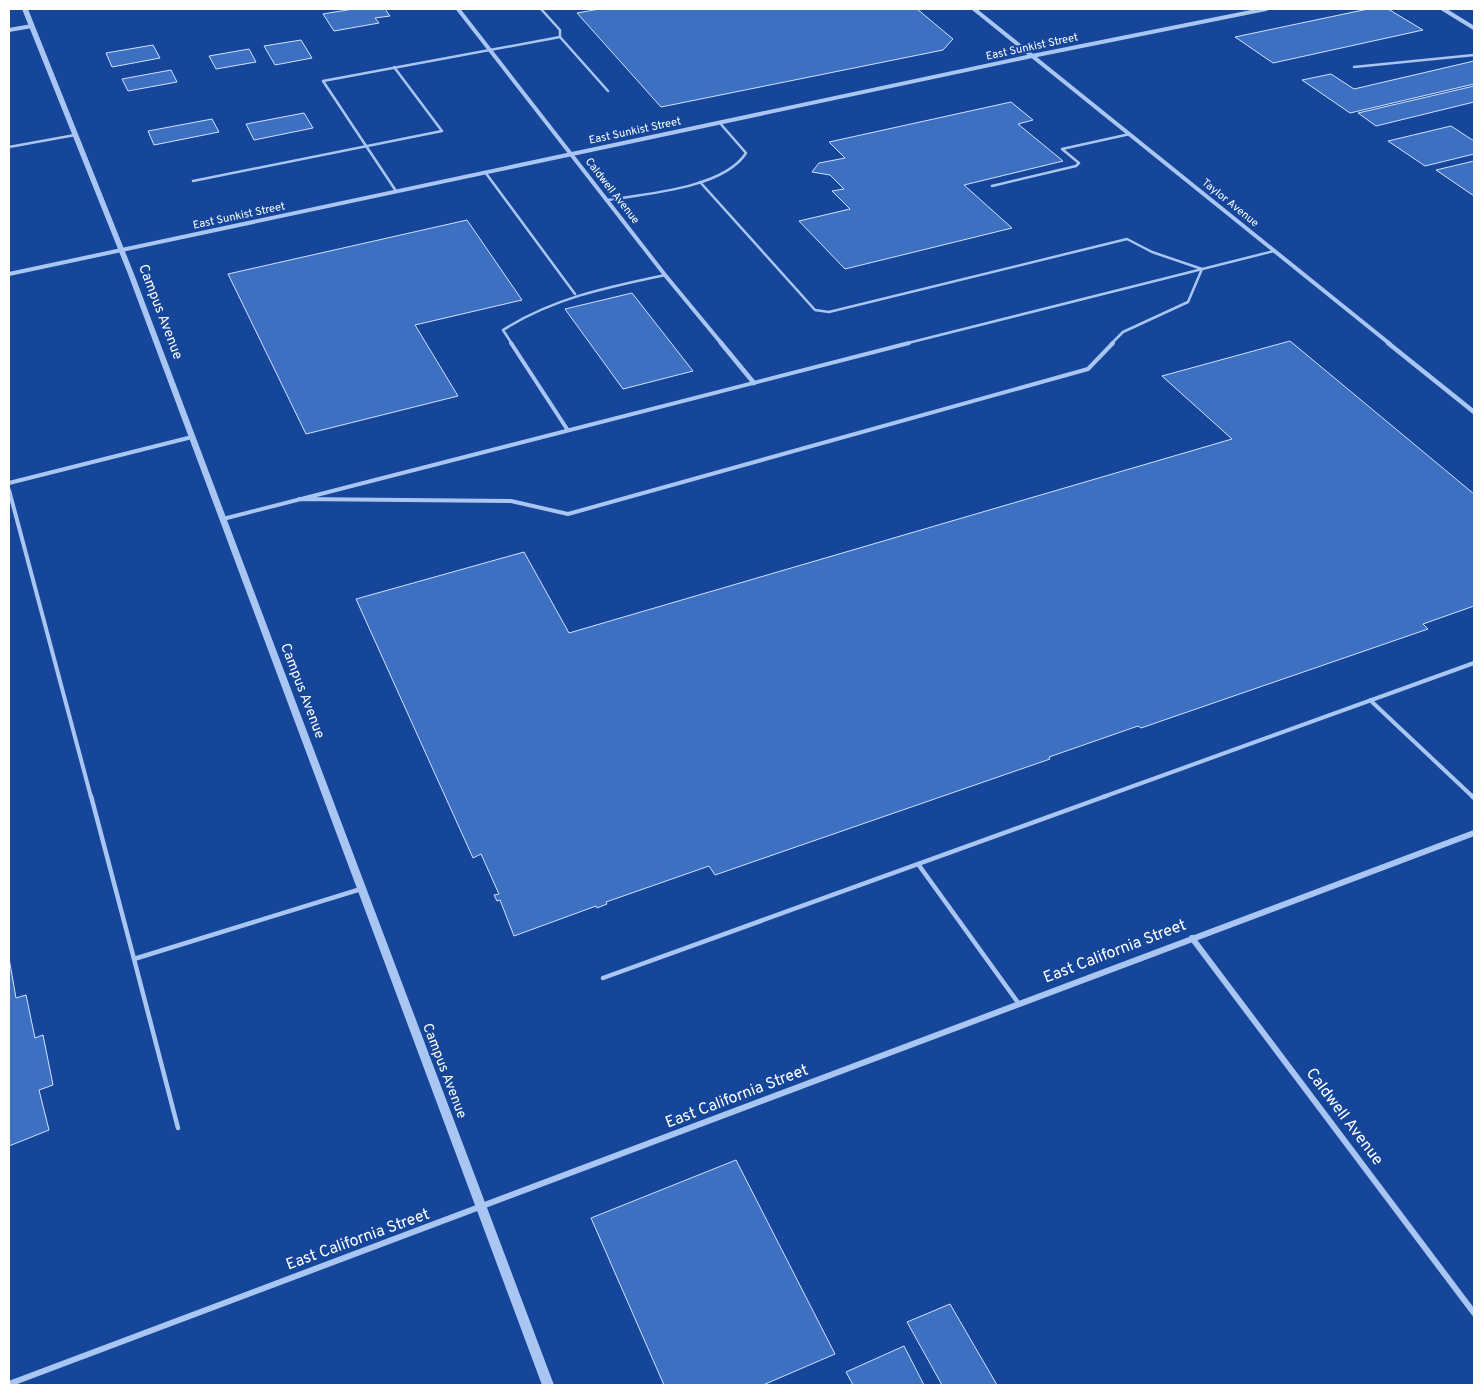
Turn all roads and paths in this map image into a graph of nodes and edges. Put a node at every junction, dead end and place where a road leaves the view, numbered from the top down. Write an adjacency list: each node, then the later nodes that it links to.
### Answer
1 (25, 9): 7 (street, Campus Avenue)
2 (458, 9): 11 (street, Caldwell Avenue)
3 (541, 9): 10 (lane)
4 (974, 9): 13 (street, Taylor Avenue)
5 (1266, 9): 13 (street, East Sunkist Street)
6 (1443, 9): 8 (street)
7 (32, 26): 9 (street); 19 (street, Campus Avenue)
8 (1474, 28)
9 (9, 30)
10 (560, 37): 11 (lane); 16 (lane)
11 (490, 50): 14 (lane); 22 (street, Caldwell Avenue)
12 (1474, 55): 15 (lane)
13 (1032, 56): 17 (street, East Sunkist Street); 18 (street, Taylor Avenue)
14 (394, 67): 20 (lane); 20 (lane)
15 (1354, 67)
16 (608, 91)
17 (719, 122): 22 (street, East Sunkist Street); 25 (lane)
18 (1130, 134): 26 (lane); 30 (street, Taylor Avenue)
19 (76, 135): 21 (lane); 29 (street, Campus Avenue)
20 (366, 146): 24 (lane); 27 (lane)
21 (9, 147)
22 (570, 154): 23 (street, East Sunkist Street); 28 (street, Caldwell Avenue)
23 (485, 172): 27 (street, East Sunkist Street); 34 (lane)
24 (193, 181)
25 (700, 182): 28 (lane); 31 (lane)
26 (992, 186)
27 (396, 191): 29 (street, East Sunkist Street)
28 (607, 200): 33 (street, Caldwell Avenue)
29 (121, 250): 32 (street, East Sunkist Street); 38 (street, Campus Avenue)
30 (1274, 251): 31 (lane); 36 (street, Taylor Avenue)
31 (1202, 269): 35 (lane); 41 (lane)
32 (9, 274)
33 (665, 274): 34 (lane); 35 (street, Caldwell Avenue)
34 (575, 294): 37 (lane)
35 (754, 383): 37 (lane)
36 (1474, 412)
37 (568, 429): 41 (lane)
38 (192, 437): 39 (lane); 42 (street, Campus Avenue)
39 (9, 483)
40 (9, 490): 50 (lane)
41 (299, 499): 42 (lane)
42 (223, 519): 48 (street, Campus Avenue)
43 (1474, 663): 44 (lane)
44 (1370, 700): 45 (lane); 47 (lane)
45 (1474, 798)
46 (1474, 833): 49 (street, East California Street)
47 (918, 864): 51 (lane); 52 (lane)
48 (361, 888): 50 (lane); 54 (street, Campus Avenue)
49 (1192, 938): 52 (street, East California Street); 55 (street, Caldwell Avenue)
50 (134, 959): 53 (lane)
51 (603, 978)
52 (1019, 1004): 54 (street, East California Street)
53 (178, 1128)
54 (481, 1209): 56 (street, East California Street); 57 (street, Campus Avenue)
55 (1474, 1313)
56 (9, 1384)
57 (548, 1385)

